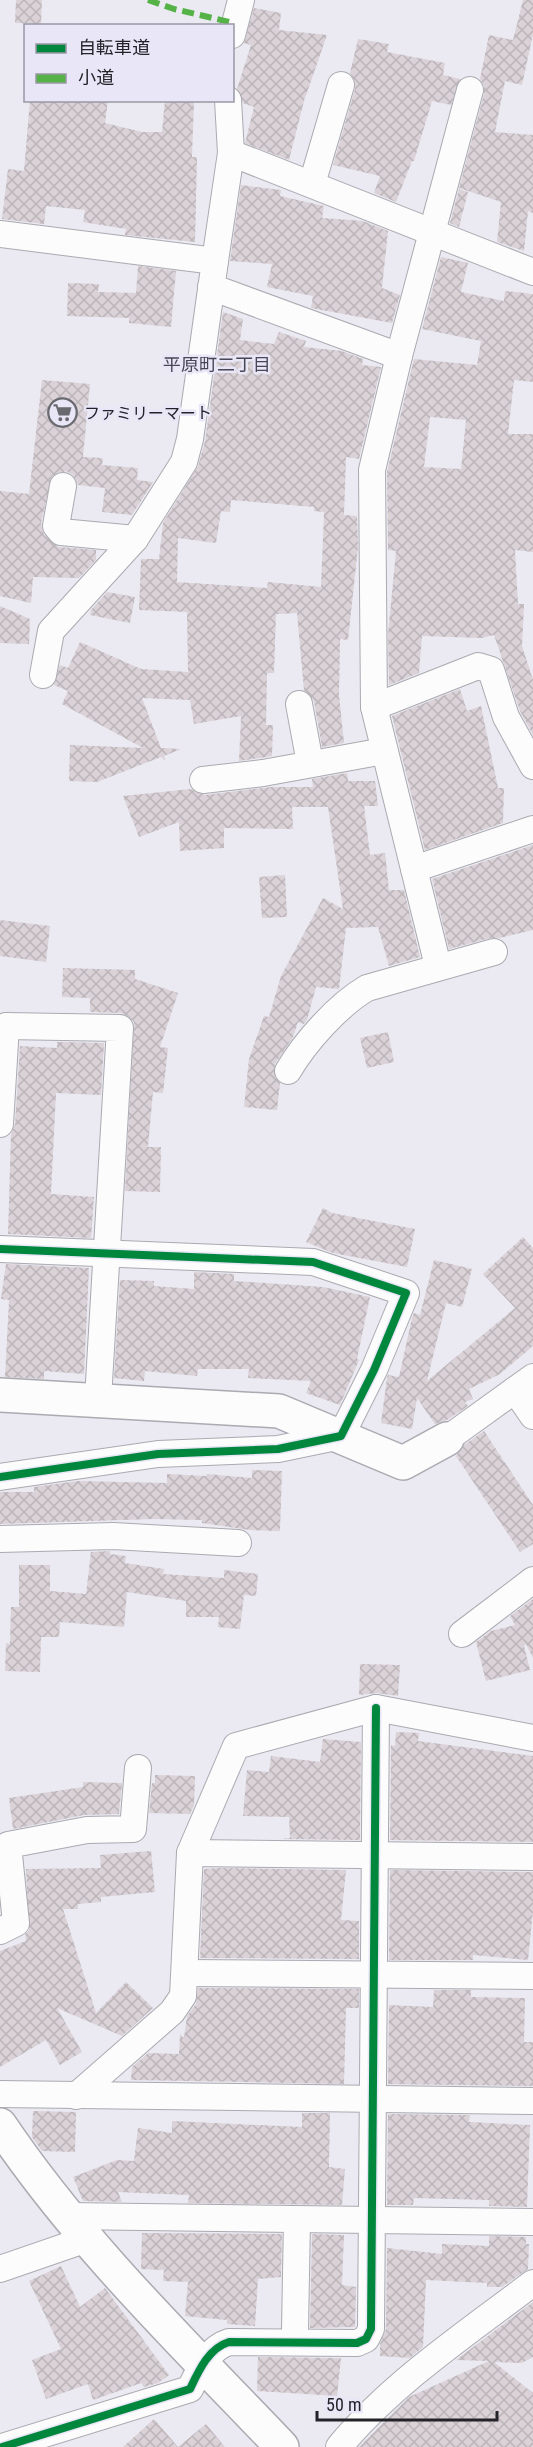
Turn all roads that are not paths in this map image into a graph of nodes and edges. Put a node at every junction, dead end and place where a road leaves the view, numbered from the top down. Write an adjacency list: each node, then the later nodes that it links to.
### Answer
1 (241, 0): 2 (street)
2 (234, 27)
3 (341, 85): 7 (street)
4 (470, 90): 8 (street)
5 (228, 102): 6 (street)
6 (231, 153): 7 (street); 10 (street)
7 (312, 184): 8 (street)
8 (433, 232): 11 (street); 13 (street)
9 (0, 234): 10 (street)
10 (214, 261): 12 (street)
11 (533, 272)
12 (211, 286): 13 (street); 15 (street)
13 (399, 356): 18 (street)
14 (63, 486): 15 (street)
15 (135, 539): 16 (street)
16 (43, 675)
17 (299, 704): 20 (street)
18 (374, 707): 19 (street); 21 (street)
19 (384, 751): 20 (street); 24 (street)
20 (310, 763): 22 (street)
21 (533, 766)
22 (203, 780)
23 (533, 829): 24 (street)
24 (414, 869): 26 (street)
25 (494, 952): 26 (street)
26 (438, 966): 27 (street)
27 (288, 1071)
28 (0, 1124): 30 (street)
29 (0, 1249): 30 (street)
30 (106, 1254): 33 (street); 35 (street)
31 (524, 1383): 34 (street); 36 (street)
32 (0, 1395): 33 (street)
33 (98, 1399): 35 (street)
34 (533, 1416)
35 (341, 1436): 36 (street); 37 (street)
36 (447, 1439)
37 (0, 1477)
38 (0, 1539): 39 (street)
39 (238, 1544)
40 (533, 1580): 41 (street)
41 (462, 1634)
42 (376, 1708): 43 (street); 45 (street); 46 (street)
43 (533, 1738)
44 (138, 1768): 48 (street)
45 (190, 1853): 46 (street); 49 (street)
46 (376, 1855): 47 (street); 50 (street)
47 (533, 1857)
48 (0, 1931)
49 (186, 1973): 50 (street); 53 (street)
50 (374, 1974): 51 (street); 54 (street)
51 (533, 1976)
52 (0, 2094): 53 (street)
53 (76, 2096): 54 (street)
54 (373, 2098): 55 (street); 58 (street)
55 (533, 2101)
56 (0, 2125): 60 (street)
57 (297, 2220): 58 (street); 60 (street); 63 (street)
58 (371, 2221): 59 (street); 64 (street)
59 (533, 2222)
60 (77, 2227): 61 (street); 64 (street)
61 (0, 2269)
62 (533, 2283): 67 (street)
63 (295, 2330)
64 (203, 2364): 65 (street); 66 (street)
65 (2, 2447)
66 (282, 2447)
67 (339, 2447)

